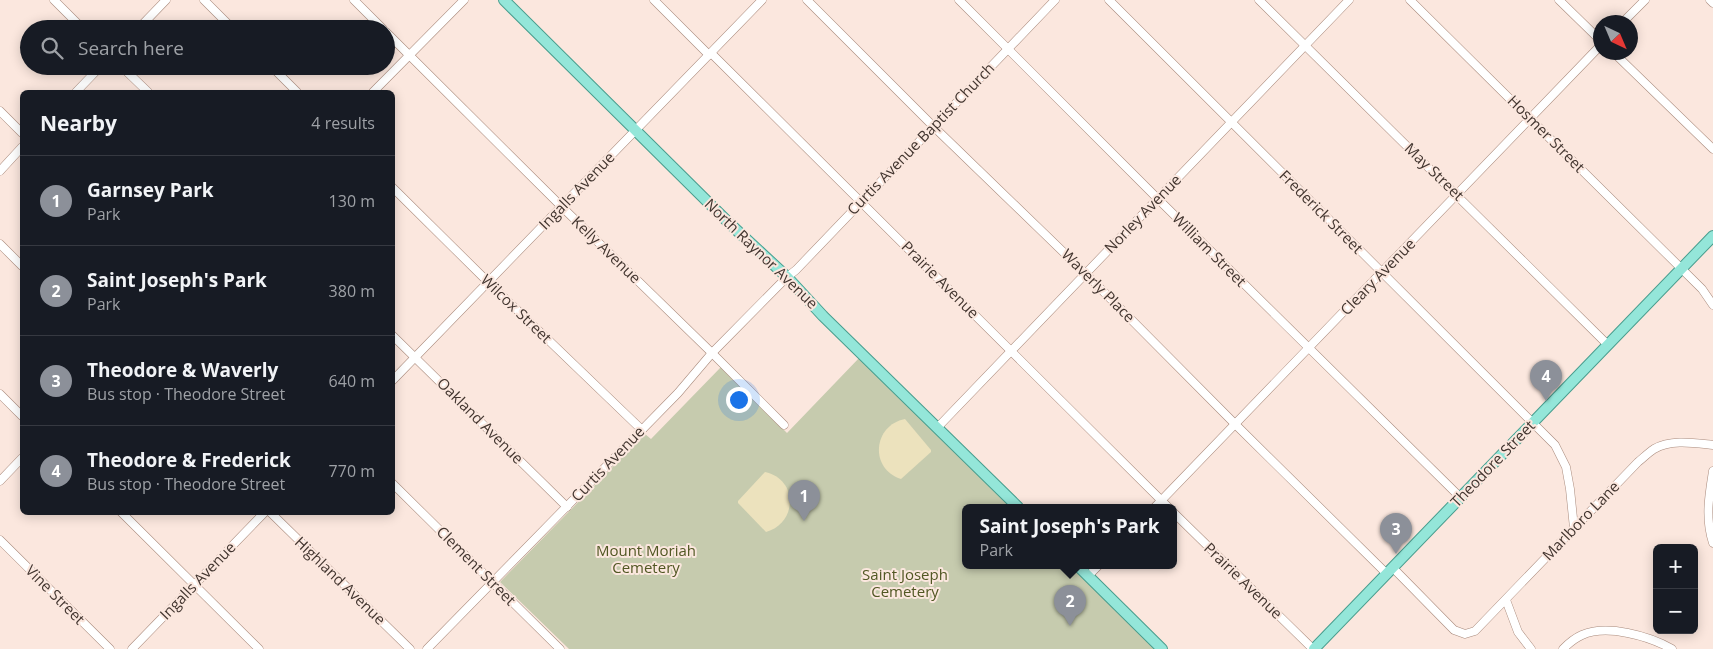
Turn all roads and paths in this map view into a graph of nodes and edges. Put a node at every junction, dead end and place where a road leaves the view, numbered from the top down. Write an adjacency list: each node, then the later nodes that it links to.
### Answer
1 (54, 0): 21 (street)
2 (166, 0): 22 (street)
3 (204, 0): 23 (street)
4 (354, 0): 24 (street)
5 (464, 0): 31 (street)
6 (504, 0): 47 (main road, North Raynor Avenue)
7 (654, 0): 30 (street, Prairie Avenue)
8 (762, 0): 30 (street, Ingalls Avenue)
9 (807, 0): 45 (street, Waverly Place)
10 (959, 0): 28 (street, William Street)
11 (1055, 0): 28 (street, Curtis Avenue Baptist Church)
12 (1109, 0): 44 (street, Frederick Street)
13 (1258, 0): 27 (street, May Street)
14 (1349, 0): 27 (street, Norley Avenue)
15 (1410, 0): 43 (street, Hosmer Street)
16 (1559, 0): 25 (street)
17 (1645, 0): 20 (street)
18 (1710, 0): 19 (street)
19 (1713, 3)
20 (1630, 15)
21 (74, 20)
22 (147, 20)
23 (224, 20)
24 (374, 20)
25 (1593, 33)
26 (395, 41): 31 (street, Kelly Avenue)
27 (1305, 46): 44 (street, Norley Avenue); 52 (street, May Street)
28 (1008, 49): 45 (street, Curtis Avenue Baptist Church); 53 (street, William Street)
29 (1593, 53): 43 (street, Cleary Avenue)
30 (710, 54): 47 (street, Ingalls Avenue); 54 (street, Prairie Avenue)
31 (410, 55): 33 (street); 55 (street, Kelly Avenue)
32 (1621, 60): 49 (street)
33 (395, 70)
34 (92, 75): 38 (street)
35 (130, 75): 39 (street)
36 (279, 75): 40 (street)
37 (390, 75): 41 (street)
38 (78, 90)
39 (146, 90)
40 (295, 90)
41 (375, 90)
42 (0, 111): 46 (street)
43 (1530, 119): 52 (street, Cleary Avenue); 59 (street, Hosmer Street)
44 (1231, 122): 53 (street, Norley Avenue); 60 (street, Frederick Street)
45 (934, 126): 54 (street, Curtis Avenue Baptist Church); 61 (street, Waverly Place)
46 (20, 131)
47 (635, 131): 55 (street, Ingalls Avenue); 62 (main road, North Raynor Avenue)
48 (20, 149): 50 (street)
49 (1713, 149)
50 (0, 171)
51 (395, 190): 63 (street, Wilcox Street)
52 (1457, 195): 60 (street, Cleary Avenue); 66 (street, May Street)
53 (1158, 199): 61 (street, Norley Avenue); 67 (street, William Street)
54 (861, 202): 62 (street, Curtis Avenue Baptist Church); 68 (street, Prairie Avenue)
55 (562, 207): 63 (street, Ingalls Avenue); 69 (street, Kelly Avenue)
56 (1713, 236): 59 (main road, Theodore Street)
57 (0, 244): 58 (street)
58 (20, 264)
59 (1682, 269): 64 (street, Hosmer Street); 66 (main road, Theodore Street)
60 (1382, 273): 67 (street, Cleary Avenue); 74 (street, Frederick Street)
61 (1086, 274): 68 (street, Norley Avenue); 75 (street, Waverly Place)
62 (787, 277): 69 (street, Curtis Avenue); 77 (main road, North Raynor Avenue)
63 (488, 282): 70 (street, Ingalls Avenue); 78 (street, Wilcox Street)
64 (1713, 305)
65 (395, 338): 70 (street, Oakland Avenue)
66 (1608, 345): 74 (main road, Theodore Street)
67 (1309, 348): 75 (street, Cleary Avenue); 84 (street, William Street)
68 (1012, 351): 77 (street, Norley Avenue); 85 (street, Prairie Avenue)
69 (712, 353): 76 (street, Kelly Avenue); 78 (street, Curtis Avenue)
70 (415, 358): 71 (street, Ingalls Avenue); 89 (street, Oakland Avenue)
71 (395, 378)
72 (0, 394): 73 (street)
73 (20, 414)
74 (1534, 422): 84 (main road, Theodore Street); 94 (street, Frederick Street)
75 (1235, 424): 85 (street, Cleary Avenue); 99 (street, Waverly Place)
76 (784, 425)
77 (937, 428): 86 (main road, North Raynor Avenue)
78 (642, 430): 89 (street, Curtis Avenue)
79 (1713, 445): 94 (street, Marlboro Lane)
80 (20, 460): 82 (street)
81 (1713, 471): 96 (street)
82 (0, 481)
83 (395, 486): 101 (street, Clement Street)
84 (1461, 498): 99 (main road, Theodore Street)
85 (1161, 501): 87 (street, Cleary Avenue); 88 (street, Prairie Avenue)
86 (1015, 504)
87 (1158, 504)
88 (1164, 504)
89 (568, 507): 101 (street, Curtis Avenue)
90 (124, 515): 102 (street)
91 (262, 515): 102 (street, Ingalls Avenue)
92 (273, 515): 108 (street, Highland Avenue)
93 (1177, 516): 112 (street, Prairie Avenue)
94 (1574, 528): 103 (street, Marlboro Lane)
95 (0, 540): 105 (street, Vine Street)
96 (1713, 543)
97 (1081, 569): 100 (main road)
98 (1095, 569): 100 (street)
99 (1390, 571): 104 (street, Waverly Place); 112 (main road, Theodore Street)
100 (1088, 576): 111 (main road)
101 (492, 581): 109 (street, Curtis Avenue); 110 (street, Clement Street)
102 (194, 585): 106 (street, Ingalls Avenue); 107 (street)
103 (1506, 600): 104 (street, Marlboro Lane); 113 (street)
104 (1465, 634)
105 (110, 649)
106 (132, 649)
107 (259, 649)
108 (410, 649)
109 (427, 649)
110 (560, 649)
111 (1162, 649)
112 (1313, 649)
113 (1531, 649)
114 (1563, 649): 115 (street)
115 (1672, 649)

